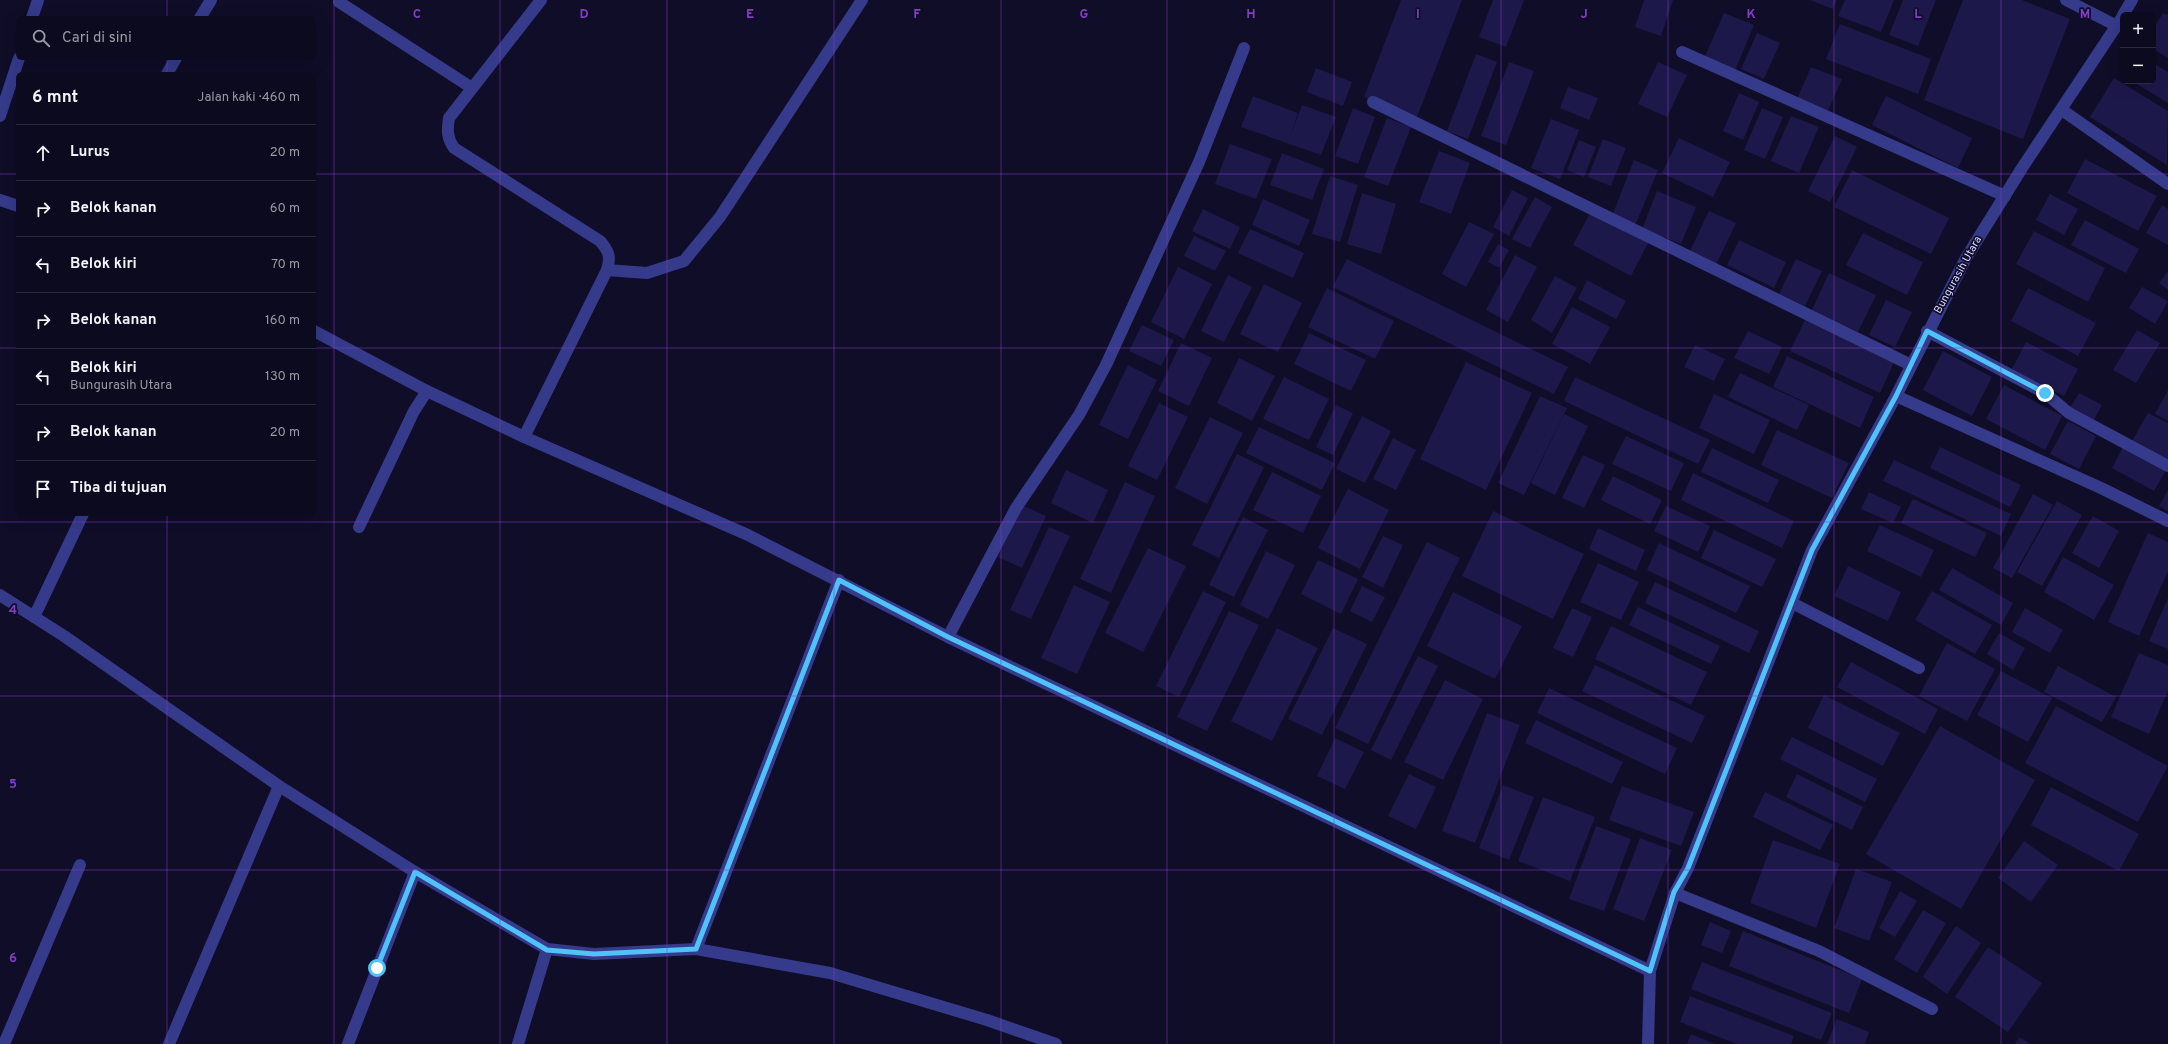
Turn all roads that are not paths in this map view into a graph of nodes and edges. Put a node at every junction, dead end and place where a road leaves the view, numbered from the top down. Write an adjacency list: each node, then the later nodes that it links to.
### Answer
1 (38, 0): 9 (street)
2 (211, 0): 10 (street)
3 (340, 0): 18 (street)
4 (541, 0): 18 (street)
5 (862, 0): 26 (street)
6 (2066, 0): 11 (street)
7 (2132, 0): 8 (street, Bungurasih Utara)
8 (2125, 12)
9 (33, 16)
10 (201, 16)
11 (2120, 19)
12 (2120, 21): 20 (street, Bungurasih Utara)
13 (1244, 48): 41 (street)
14 (1682, 52): 23 (street)
15 (18, 60): 21 (street)
16 (175, 60): 17 (street)
17 (168, 72)
18 (472, 88): 26 (street)
19 (1373, 102): 29 (street)
20 (2062, 110): 22 (street); 23 (street, Bungurasih Utara)
21 (0, 116)
22 (2168, 184)
23 (2005, 196): 27 (street, Bungurasih Utara)
24 (0, 200): 25 (street)
25 (16, 205)
26 (607, 270): 32 (street)
27 (1927, 331): 29 (street, Bungurasih Utara); 33 (street)
28 (316, 332): 30 (street)
29 (1911, 365): 31 (street, Bungurasih Utara)
30 (427, 391): 32 (street); 36 (street)
31 (1896, 396): 35 (street); 39 (street, Bungurasih Utara)
32 (524, 437): 37 (street)
33 (2168, 466)
34 (82, 516): 40 (street)
35 (2168, 521)
36 (359, 526)
37 (839, 580): 41 (street); 47 (street)
38 (0, 595): 40 (street)
39 (1792, 604): 42 (street); 46 (street, Bungurasih Utara)
40 (34, 617): 43 (street)
41 (948, 637): 49 (street)
42 (1919, 668)
43 (279, 786): 45 (street); 52 (street)
44 (80, 865): 51 (street)
45 (415, 872): 48 (street); 53 (street)
46 (1674, 892): 49 (street, Bungurasih Utara); 50 (street)
47 (696, 949): 48 (street); 55 (street)
48 (547, 950): 54 (street)
49 (1650, 971): 56 (street, Bungurasih Utara)
50 (1932, 1010)
51 (4, 1044)
52 (169, 1044)
53 (348, 1044)
54 (518, 1044)
55 (1056, 1044)
56 (1648, 1044)

